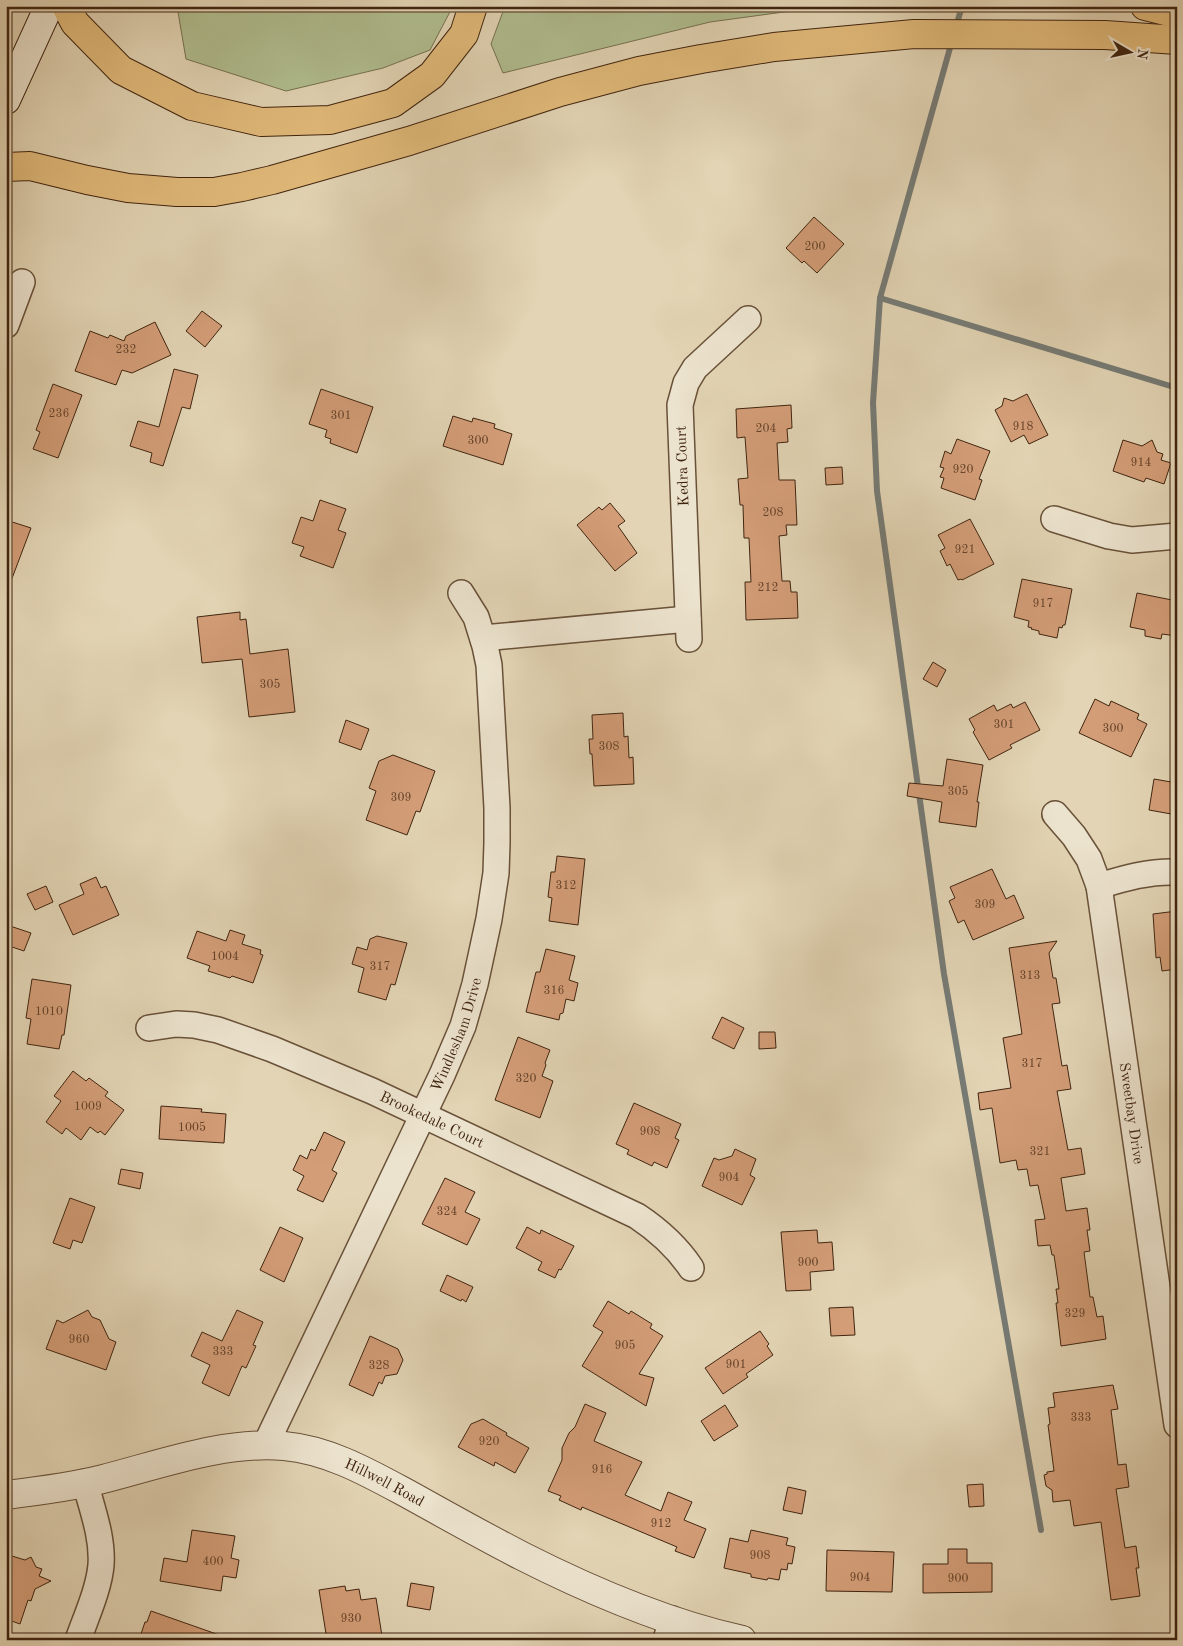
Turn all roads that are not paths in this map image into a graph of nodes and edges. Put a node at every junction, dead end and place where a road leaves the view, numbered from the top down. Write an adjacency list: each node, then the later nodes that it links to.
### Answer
1 (49, 6): 7 (street)
2 (66, 6): 3 (highway)
3 (473, 6)
4 (1145, 6): 5 (highway)
5 (1177, 14)
6 (1177, 40): 8 (highway)
7 (6, 100)
8 (6, 167)
9 (22, 282): 11 (street)
10 (748, 319): 15 (street, Kedra Court)
11 (6, 325)
12 (1054, 519): 13 (street)
13 (1177, 536)
14 (461, 593): 15 (street, Windlesham Drive)
15 (483, 638): 20 (street, Windlesham Drive)
16 (1055, 814): 18 (street, Sweetbay Drive)
17 (1177, 872): 18 (street)
18 (1099, 886): 22 (street, Sweetbay Drive)
19 (149, 1028): 20 (street, Brookedale Court)
20 (423, 1116): 21 (street, Brookedale Court); 24 (street, Windlesham Drive)
21 (691, 1268)
22 (1167, 1276): 23 (street, Sweetbay Drive)
23 (1177, 1425)
24 (265, 1446): 25 (street, Hillwell Road); 27 (street, Hillwell Road)
25 (85, 1482): 26 (street, Hillwell Road); 28 (street)
26 (6, 1496)
27 (669, 1629): 29 (street, Hillwell Road)
28 (78, 1640)
29 (742, 1640)

